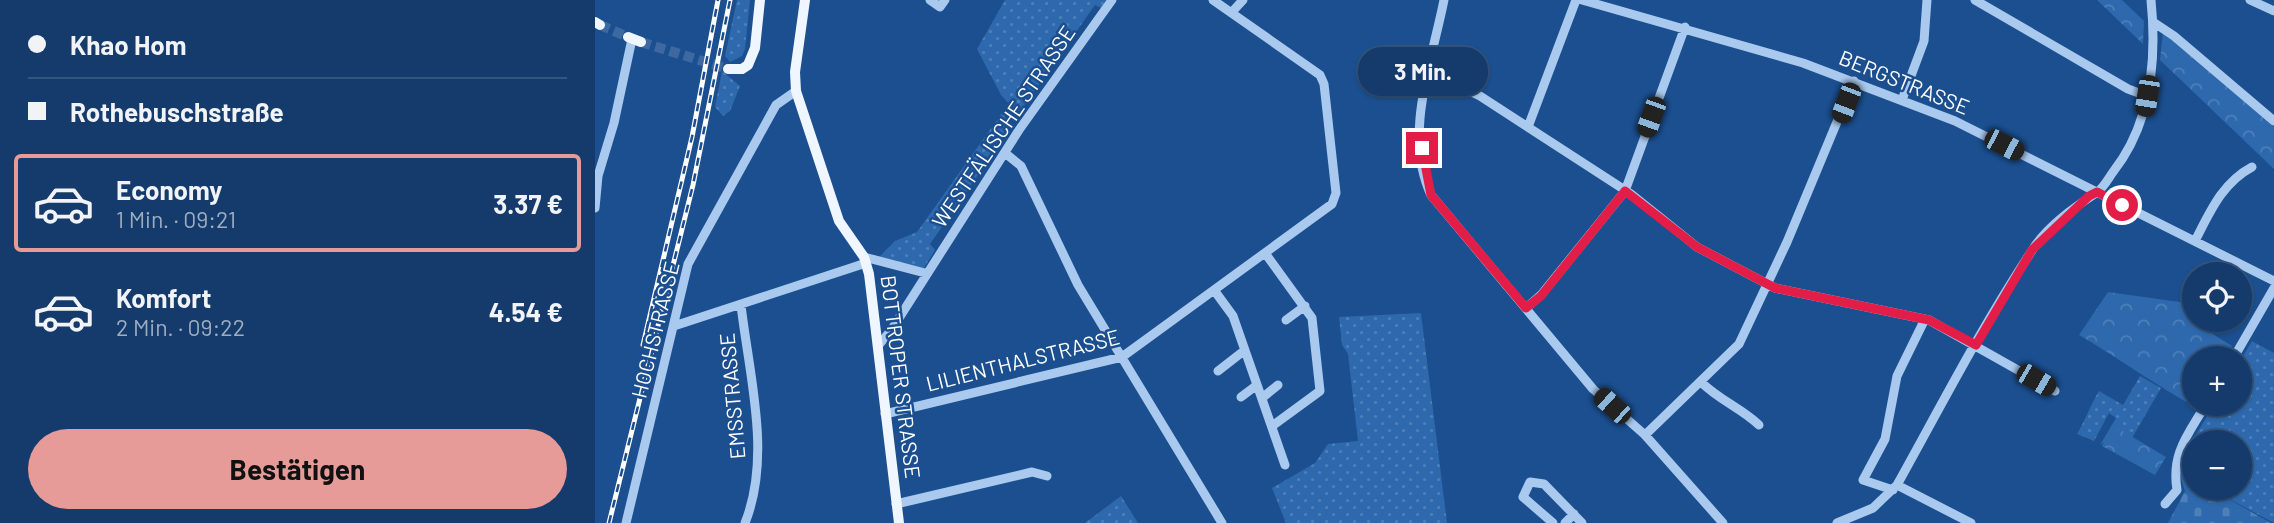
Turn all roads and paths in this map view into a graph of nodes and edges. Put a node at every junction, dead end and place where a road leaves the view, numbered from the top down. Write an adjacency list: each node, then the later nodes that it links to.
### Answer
1 (760, 0): 20 (main road)
2 (805, 0): 23 (main road, BOTTROPER STRASSE)
3 (945, 0): 14 (street)
4 (1112, 0): 28 (street, WESTFÄLISCHE STRASSE)
5 (1213, 0): 16 (street)
6 (1243, 0): 16 (street)
7 (1444, 0): 21 (street)
8 (1576, 0): 27 (street)
9 (1582, 0): 18 (street, BERGSTRASSE)
10 (1927, 0): 25 (street)
11 (1975, 0): 24 (street)
12 (2151, 0): 17 (street)
13 (2250, 0): 15 (street)
14 (932, 2)
15 (2274, 11)
16 (1232, 12): 34 (street, LILIENTHALSTRASSE)
17 (2153, 22): 24 (street); 26 (street)
18 (1685, 27): 22 (street, BERGSTRASSE); 30 (street)
19 (633, 39): 32 (street)
20 (728, 69)
21 (1429, 72): 27 (street); 43 (street)
22 (1854, 81): 25 (street, BERGSTRASSE); 38 (street)
23 (796, 91): 35 (main road, BOTTROPER STRASSE); 46 (street, HOCHSTRASSE)
24 (2147, 96): 31 (street)
25 (1902, 100): 31 (street, BERGSTRASSE)
26 (2274, 121)
27 (1528, 127): 30 (street)
28 (1005, 153): 36 (street, WESTFÄLISCHE STRASSE); 51 (street)
29 (2252, 167): 33 (street)
30 (1625, 191): 38 (street); 43 (street)
31 (2097, 192): 33 (street, BERGSTRASSE); 47 (street)
32 (595, 208)
33 (2195, 241): 37 (street, BERGSTRASSE)
34 (1265, 253): 40 (street, LILIENTHALSTRASSE); 42 (street)
35 (865, 260): 36 (street); 41 (street); 48 (main road, BOTTROPER STRASSE)
36 (925, 273): 48 (street, WESTFÄLISCHE STRASSE)
37 (2274, 281)
38 (1769, 282): 44 (street); 53 (street)
39 (2274, 288): 49 (street)
40 (1214, 290): 50 (street); 51 (street, LILIENTHALSTRASSE)
41 (741, 305): 46 (street); 71 (street, EMSSTRASSE)
42 (1305, 306): 45 (street); 62 (street)
43 (1526, 308): 63 (street)
44 (1925, 319): 47 (street); 66 (street)
45 (1286, 320)
46 (674, 326): 70 (street, HOCHSTRASSE)
47 (1976, 345): 56 (street); 66 (street)
48 (878, 346): 59 (main road, BOTTROPER STRASSE)
49 (2241, 346)
50 (1245, 350): 52 (street); 54 (street)
51 (1122, 357): 59 (street, LILIENTHALSTRASSE); 73 (street)
52 (1218, 371)
53 (1701, 382): 61 (street); 63 (street)
54 (1257, 385): 57 (street); 58 (street)
55 (1279, 385): 58 (street)
56 (2056, 391)
57 (1241, 397)
58 (1262, 398): 62 (street)
59 (885, 414): 67 (main road, BOTTROPER STRASSE)
60 (2199, 416): 68 (street)
61 (1759, 425)
62 (1272, 426): 64 (street)
63 (1645, 435): 77 (street)
64 (1285, 465)
65 (1047, 476): 67 (street)
66 (1895, 487): 78 (street); 79 (street)
67 (896, 504): 72 (main road, BOTTROPER STRASSE)
68 (2165, 504)
69 (1574, 514): 74 (street); 75 (street); 76 (street)
70 (627, 523)
71 (745, 523)
72 (899, 523)
73 (1222, 523)
74 (1553, 523)
75 (1565, 523)
76 (1582, 523)
77 (1723, 523)
78 (1836, 523)
79 (1971, 523)

